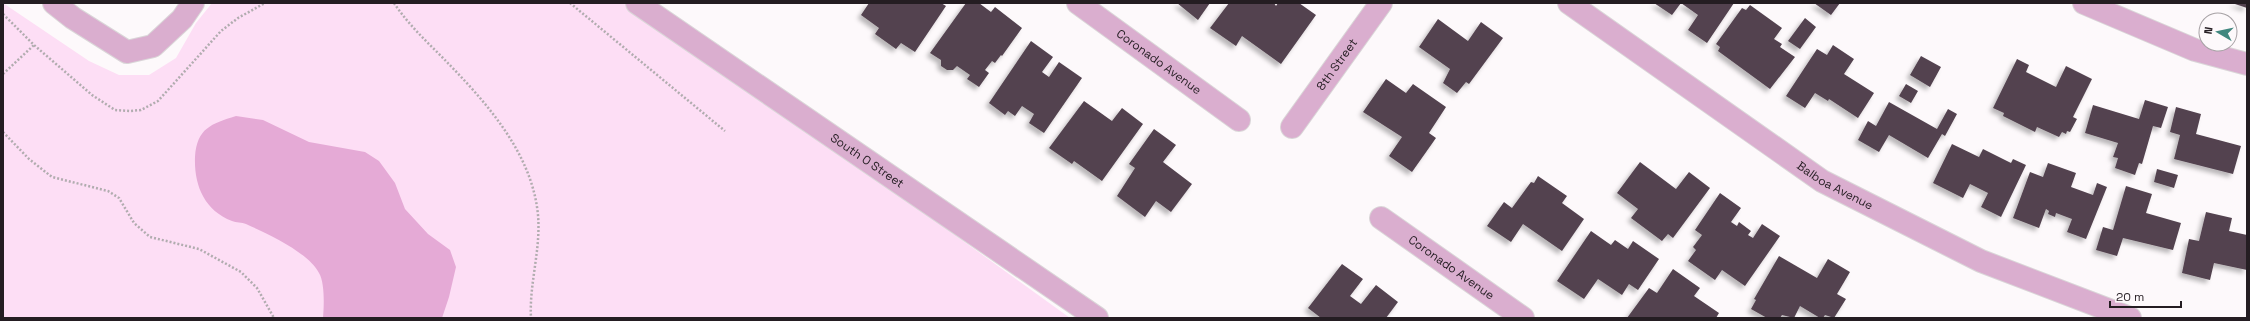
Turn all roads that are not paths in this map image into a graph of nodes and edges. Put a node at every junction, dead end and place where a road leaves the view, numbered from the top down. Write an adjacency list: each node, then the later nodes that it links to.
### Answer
1 (54, 3): 2 (street)
2 (193, 3)
3 (637, 3): 12 (street, South O Street)
4 (1078, 3): 9 (street, Coronado Avenue)
5 (1381, 3): 10 (street, 8th Street)
6 (1569, 3): 14 (street, Balboa Avenue)
7 (2084, 3): 8 (street)
8 (2247, 64)
9 (1240, 120)
10 (1292, 127)
11 (1381, 218): 13 (street, Coronado Avenue)
12 (1097, 318)
13 (1522, 318)
14 (2130, 318)

